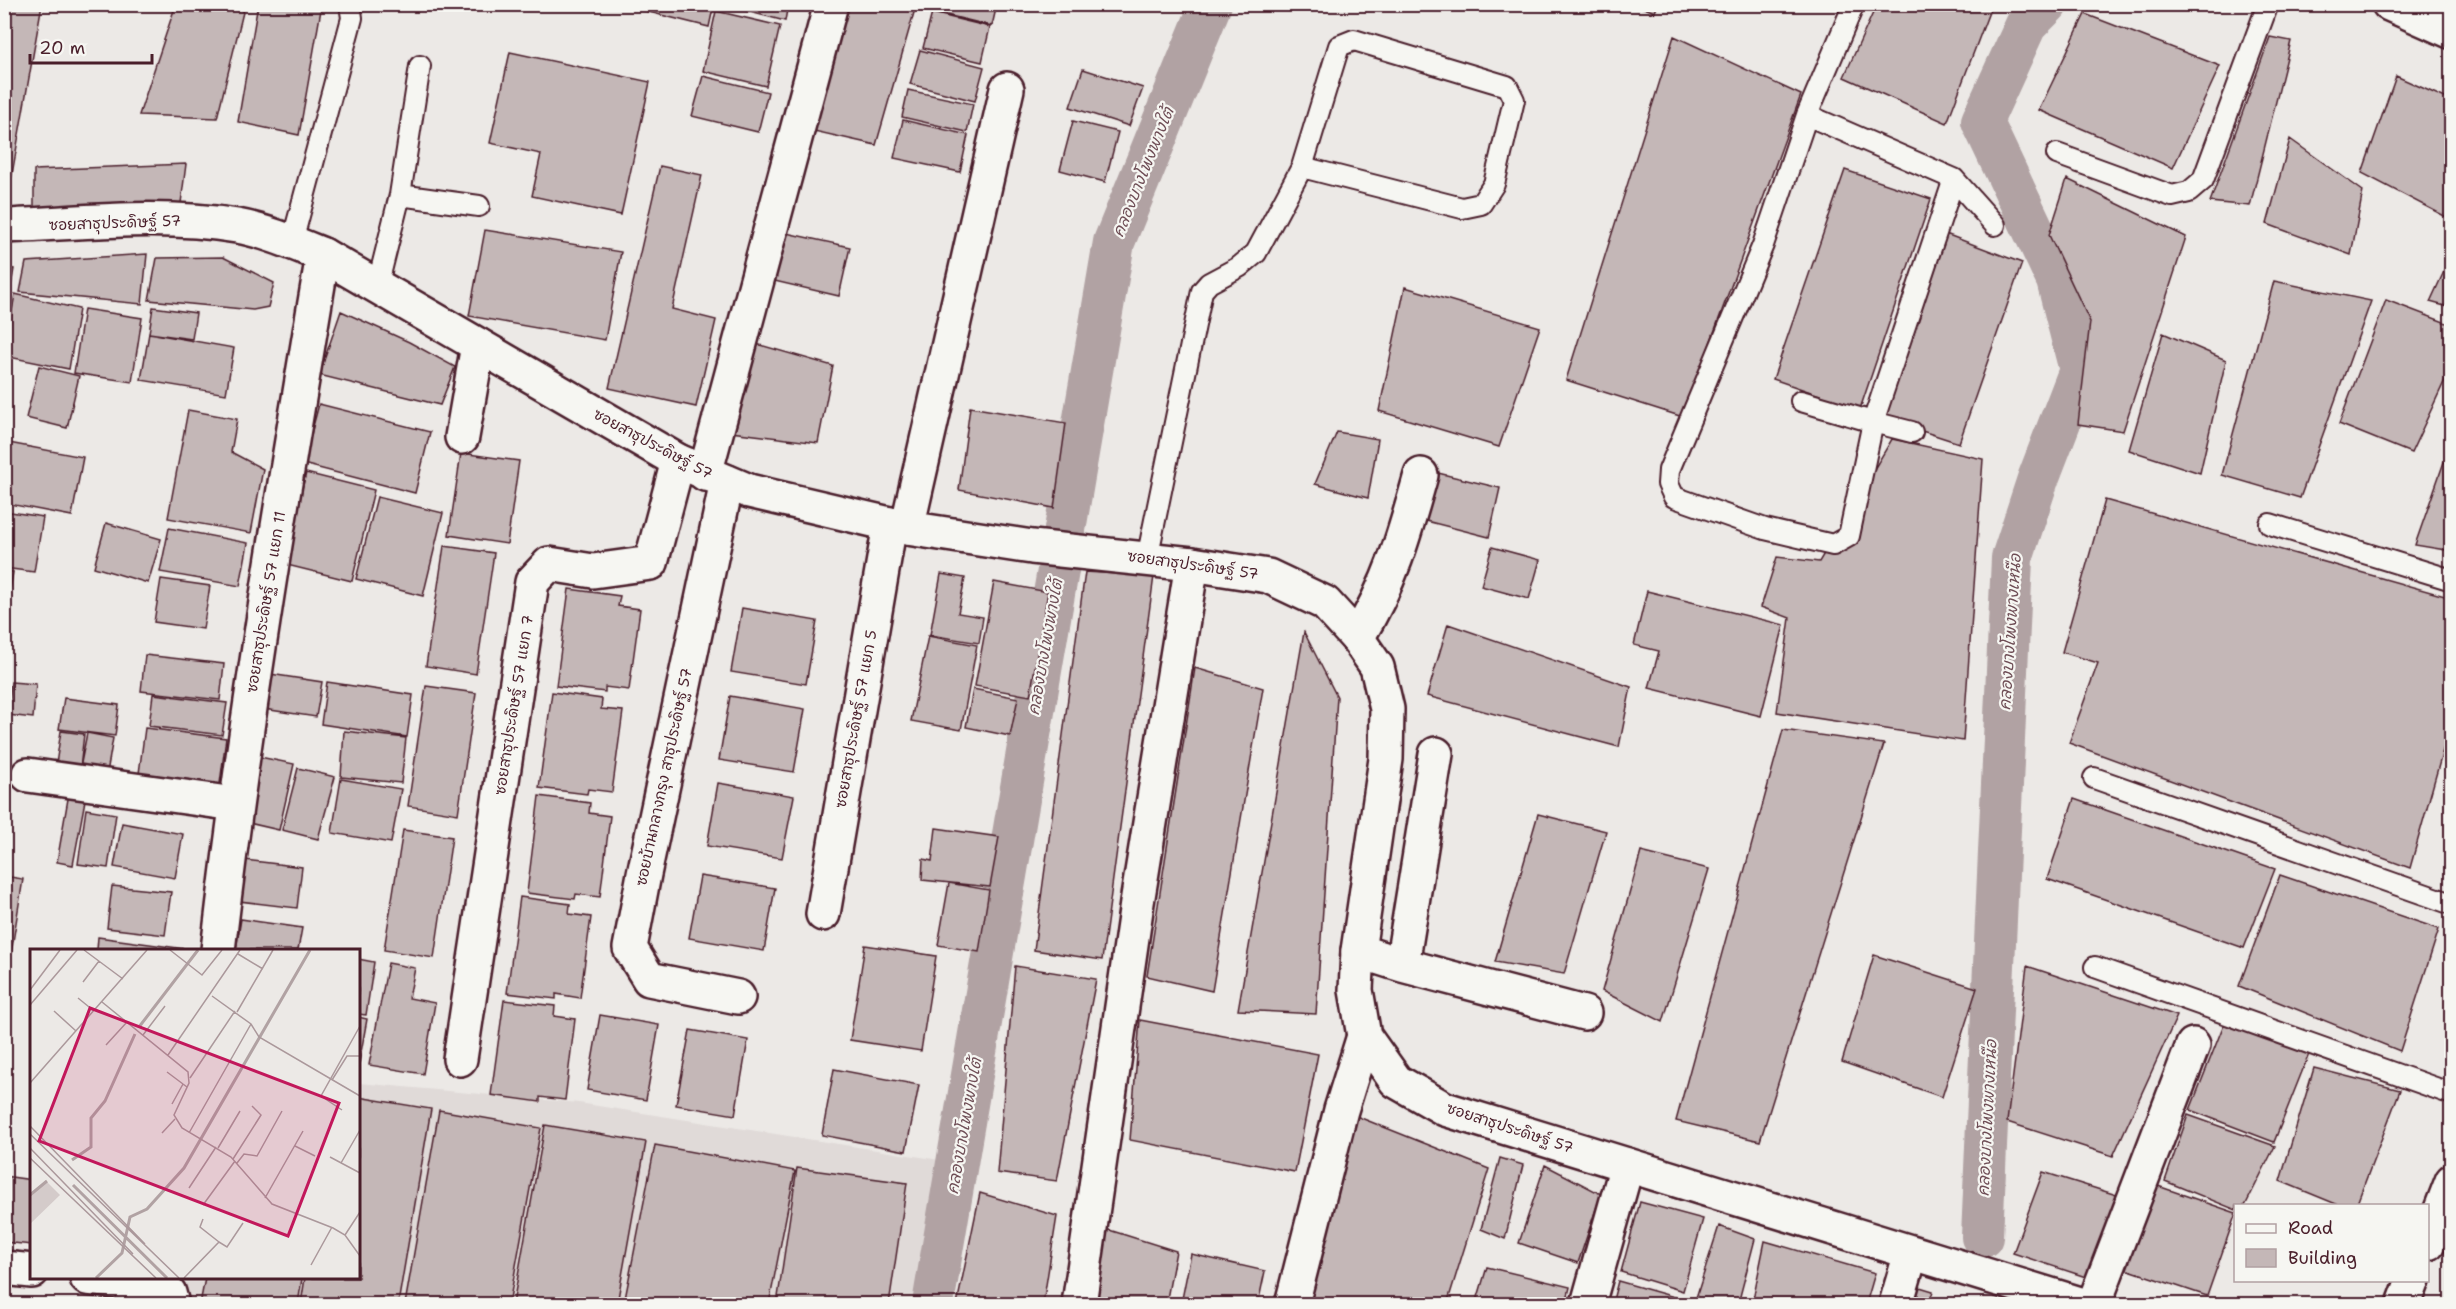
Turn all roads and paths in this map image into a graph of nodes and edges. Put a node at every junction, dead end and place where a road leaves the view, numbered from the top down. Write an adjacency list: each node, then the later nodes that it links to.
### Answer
1 (350, 4): 17 (lane)
2 (831, 4): 25 (street)
3 (1854, 4): 9 (lane)
4 (2268, 4): 10 (lane)
5 (2389, 4): 6 (street)
6 (2451, 32)
7 (420, 66): 13 (lane)
8 (1007, 89): 28 (street, ซอยสาธุประดิษฐ์ 57 แยก 5)
9 (1807, 115): 12 (lane); 22 (lane)
10 (2057, 154)
11 (1302, 167): 11 (lane); 29 (lane)
12 (1954, 179): 15 (lane); 22 (lane)
13 (400, 195): 14 (lane); 19 (lane)
14 (479, 206)
15 (1995, 225)
16 (4, 226): 17 (street, ซอยสาธุประดิษฐ์ 57)
17 (292, 242): 18 (street, ซอยสาธุประดิษฐ์ 57)
18 (324, 255): 19 (street, ซอยสาธุประดิษฐ์ 57); 36 (street, ซอยสาธุประดิษฐ์ 57 แยก 11)
19 (377, 287): 20 (street, ซอยสาธุประดิษฐ์ 57)
20 (478, 345): 24 (street); 25 (street, ซอยสาธุประดิษฐ์ 57)
21 (1801, 401): 22 (lane)
22 (1873, 422): 23 (lane)
23 (1912, 432)
24 (462, 436)
25 (703, 472): 28 (street, ซอยสาธุประดิษฐ์ 57); 43 (street, ซอยบ้านกลางกรุง สาธุประดิษฐ์ 57); 47 (street, ซอยสาธุประดิษฐ์ 57 แยก 7)
26 (1421, 475): 32 (street)
27 (2270, 524): 31 (lane)
28 (898, 526): 29 (street, ซอยสาธุประดิษฐ์ 57); 38 (street, ซอยสาธุประดิษฐ์ 57 แยก 5)
29 (1147, 559): 30 (street, ซอยสาธุประดิษฐ์ 57)
30 (1192, 564): 32 (street, ซอยสาธุประดิษฐ์ 57); 57 (street)
31 (2451, 580)
32 (1357, 638): 40 (street, ซอยสาธุประดิษฐ์ 57)
33 (1436, 754): 41 (street)
34 (28, 775): 36 (street)
35 (2094, 778): 37 (lane)
36 (235, 804): 39 (street, ซอยสาธุประดิษฐ์ 57 แยก 11)
37 (2451, 904)
38 (823, 914)
39 (218, 949)
40 (1359, 951): 41 (street); 45 (street, ซอยสาธุประดิษฐ์ 57)
41 (1402, 965): 44 (street)
42 (2095, 967): 48 (lane)
43 (738, 997)
44 (1584, 1013)
45 (1364, 1036): 49 (street, ซอยสาธุประดิษฐ์ 57); 58 (street)
46 (2193, 1045): 62 (street)
47 (460, 1059)
48 (2451, 1094)
49 (1627, 1165): 52 (street, ซอยสาธุประดิษฐ์ 57); 59 (street)
50 (2451, 1181): 51 (street)
51 (2429, 1239)
52 (1911, 1253): 60 (street); 61 (street, ซอยสาธุประดิษฐ์ 57)
53 (4, 1268): 54 (street)
54 (30, 1271)
55 (96, 1279): 56 (street)
56 (172, 1305)
57 (1079, 1305)
58 (1292, 1305)
59 (1587, 1305)
60 (1896, 1305)
61 (2080, 1305)
62 (2094, 1305)

